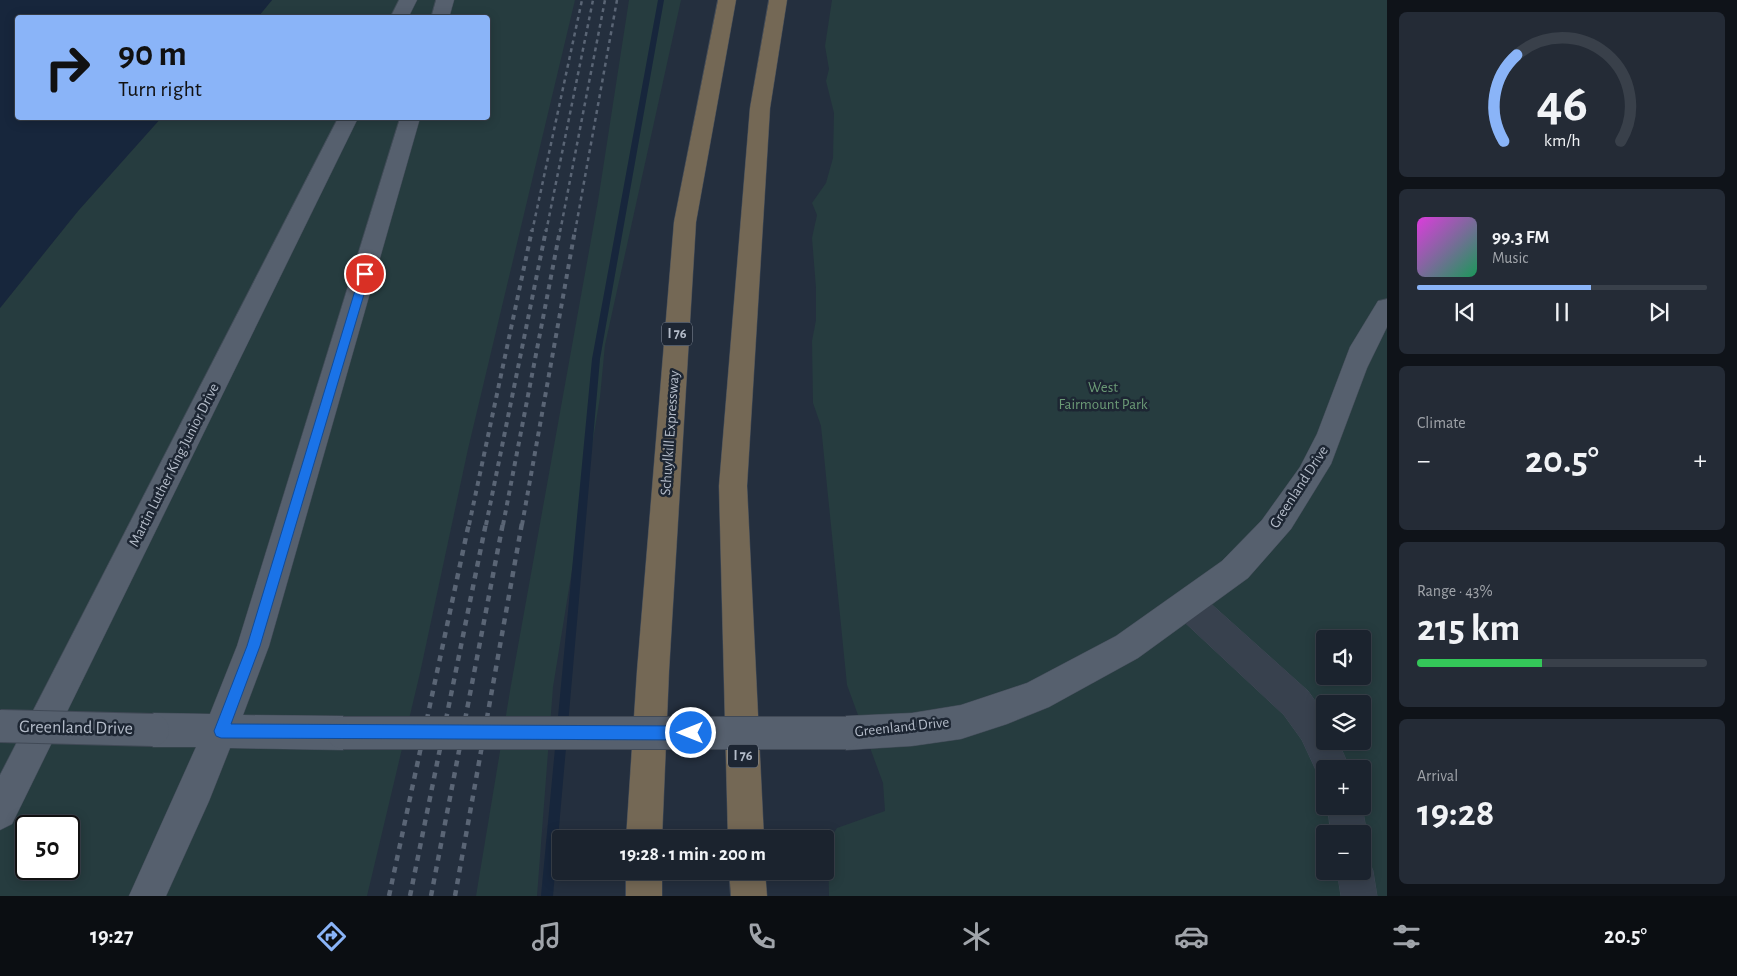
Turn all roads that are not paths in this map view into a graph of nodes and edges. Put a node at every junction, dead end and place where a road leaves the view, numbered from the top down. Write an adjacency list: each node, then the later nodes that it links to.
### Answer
1 (408, 0): 6 (main road)
2 (424, 0): 7 (main road)
3 (446, 0): 8 (main road)
4 (727, 0): 17 (highway, Schuylkill Expressway / I 76)
5 (778, 0): 18 (highway, I 76)
6 (400, 15)
7 (429, 15)
8 (441, 15)
9 (347, 120): 16 (main road, Martin Luther King Junior Drive)
10 (409, 120): 14 (main road)
11 (1387, 308): 12 (main road, Greenland Drive)
12 (1189, 605): 14 (main road, Greenland Drive, bridge); 15 (lane)
13 (0, 726): 14 (main road, Greenland Drive, bridge)
14 (221, 731): 22 (main road)
15 (1329, 760)
16 (0, 812)
17 (644, 830)
18 (746, 830)
19 (644, 880): 23 (highway)
20 (748, 880): 24 (highway)
21 (1357, 880): 25 (lane)
22 (146, 896)
23 (644, 896)
24 (749, 896)
25 (1360, 896)

